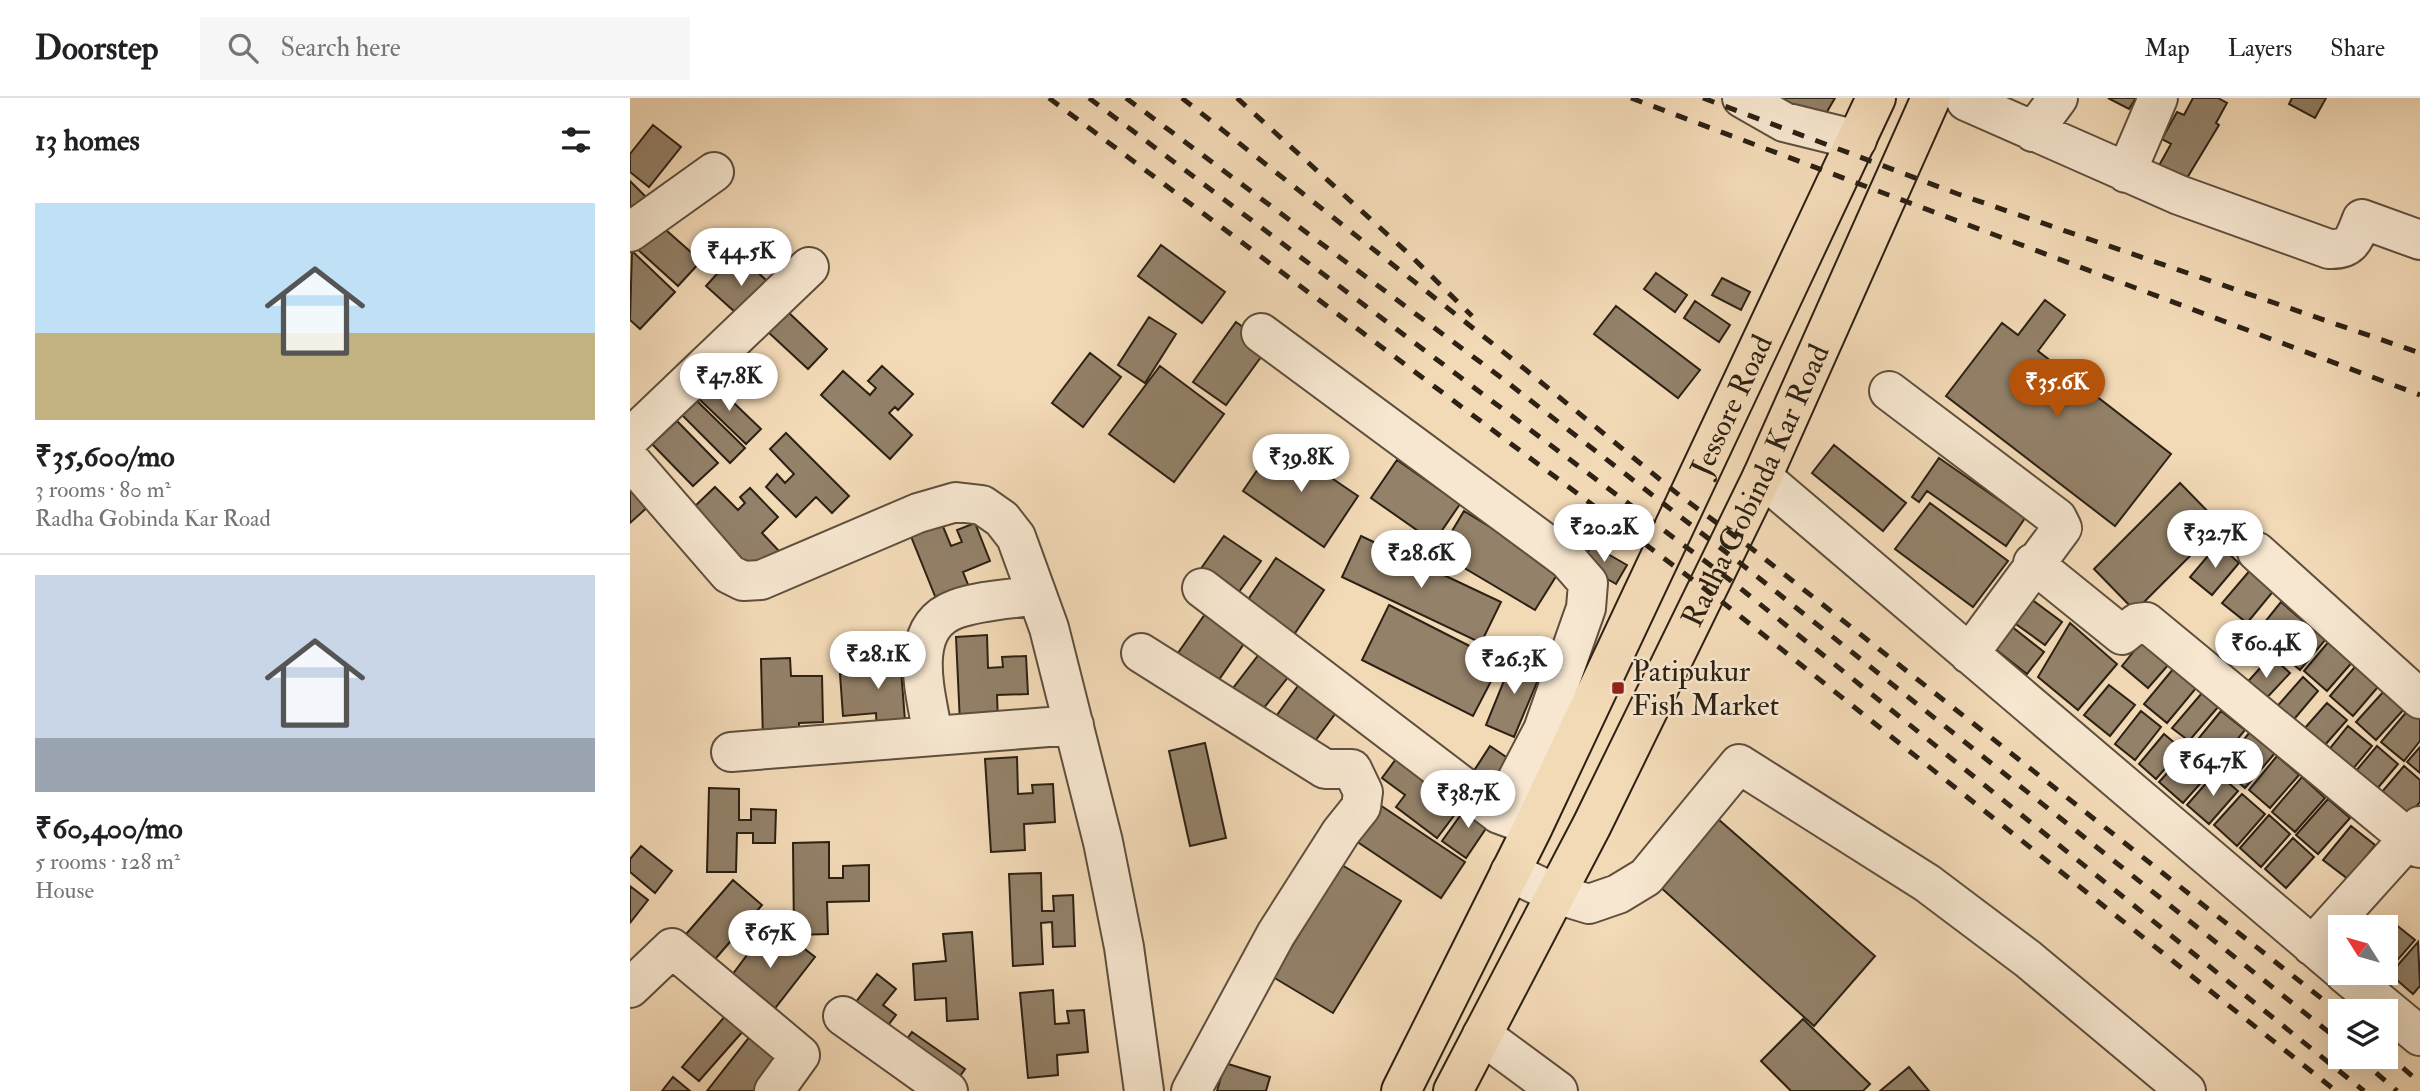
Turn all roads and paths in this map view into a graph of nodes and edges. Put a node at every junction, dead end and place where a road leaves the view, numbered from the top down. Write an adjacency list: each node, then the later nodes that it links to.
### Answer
1 (1742, 98): 7 (street)
2 (1876, 98): 7 (main road, Jessore Road)
3 (2058, 98): 6 (street)
4 (2158, 98): 9 (street)
5 (1948, 99): 6 (street); 17 (main road, Radha Gobinda Kar Road)
6 (2033, 132): 9 (street)
7 (1857, 140): 28 (main road, Jessore Road)
8 (714, 172): 10 (street)
9 (2126, 173): 11 (street)
10 (630, 232)
11 (2420, 240)
12 (808, 267): 15 (street)
13 (1261, 332): 28 (street)
14 (1889, 391): 19 (street)
15 (630, 438)
16 (630, 460): 21 (street)
17 (1762, 477): 23 (street); 31 (main road, Radha Gobinda Kar Road)
18 (2257, 552): 24 (street)
19 (2033, 563): 23 (street); 29 (street)
20 (1202, 588): 28 (street)
21 (1037, 595): 25 (street); 26 (street)
22 (1141, 653): 41 (street)
23 (1969, 654): 32 (street)
24 (2420, 699)
25 (1074, 724): 26 (street); 40 (street)
26 (933, 736): 27 (street)
27 (731, 752)
28 (1516, 820): 30 (main road, Jessore Road)
29 (2416, 837): 32 (street)
30 (1510, 872): 31 (street); 42 (main road, Jessore Road)
31 (1556, 894): 36 (main road, Radha Gobinda Kar Road); 45 (street)
32 (2326, 958)
33 (2358, 985): 37 (street)
34 (630, 988): 38 (street)
35 (843, 1016): 39 (street)
36 (1482, 1035): 43 (main road, Radha Gobinda Kar Road); 44 (street)
37 (2420, 1036)
38 (774, 1091)
39 (948, 1091)
40 (1144, 1091)
41 (1192, 1091)
42 (1401, 1091)
43 (1453, 1091)
44 (1558, 1091)
45 (2186, 1091)

